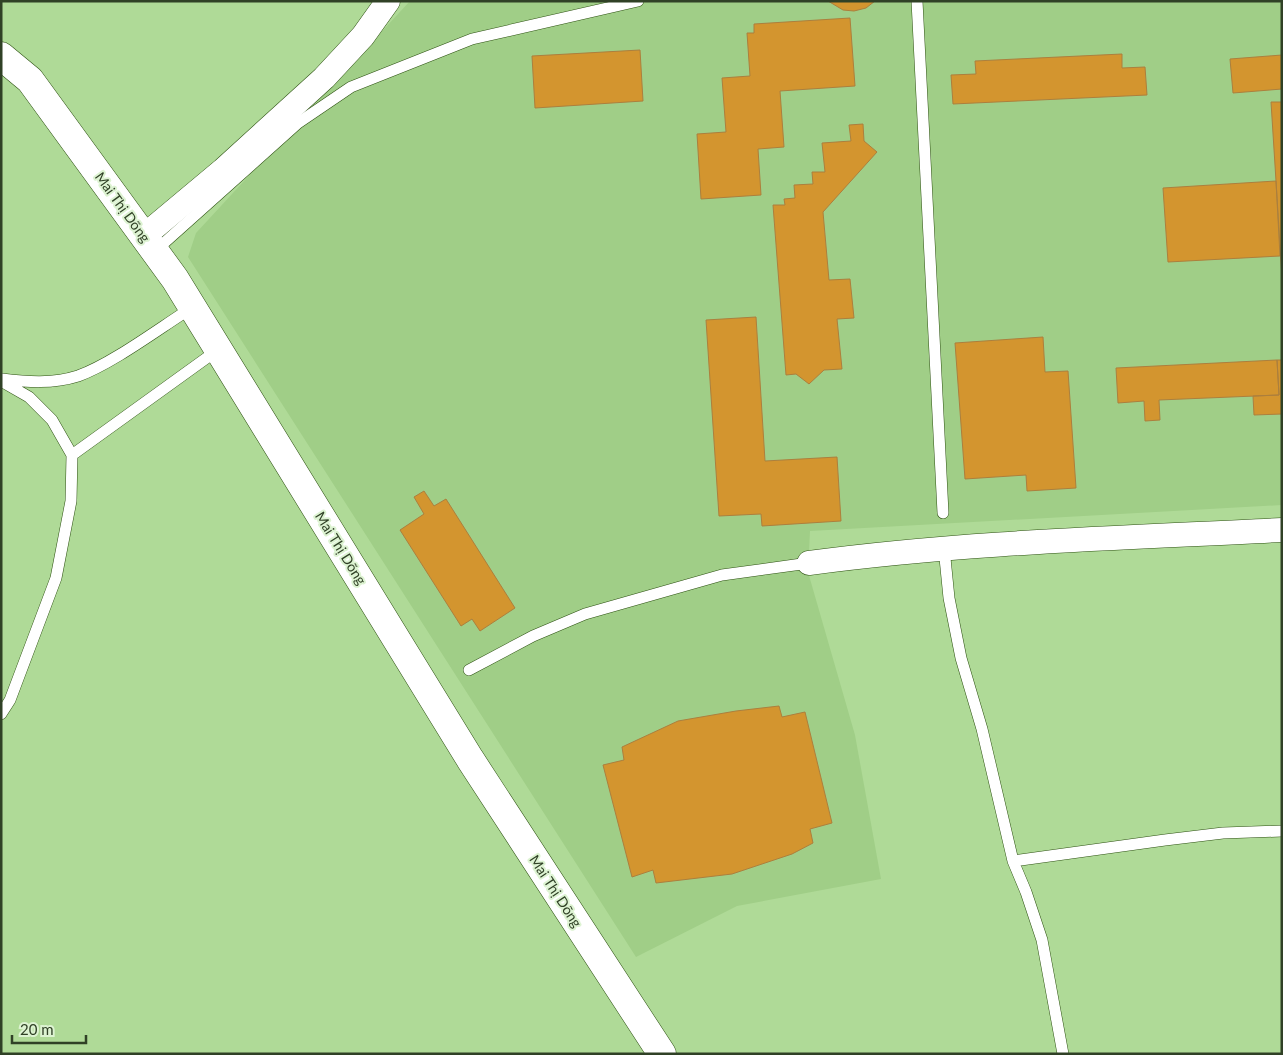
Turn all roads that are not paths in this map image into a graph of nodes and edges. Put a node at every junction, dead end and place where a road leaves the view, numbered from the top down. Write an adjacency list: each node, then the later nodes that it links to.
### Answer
1 (388, 1): 5 (street)
2 (638, 1): 5 (lane)
3 (917, 1): 10 (lane)
4 (1, 56): 5 (street, Mai Thị Dõng)
5 (150, 244): 6 (street, Mai Thị Dõng)
6 (193, 307): 7 (street, Mai Thị Dõng); 8 (lane)
7 (219, 350): 9 (lane); 18 (street, Mai Thị Dõng)
8 (1, 380): 9 (lane)
9 (72, 455): 15 (lane)
10 (943, 514)
11 (1282, 530): 12 (street)
12 (944, 548): 13 (street); 17 (lane)
13 (809, 562): 14 (lane)
14 (469, 670)
15 (1, 714)
16 (1282, 831): 17 (lane)
17 (1012, 861): 19 (lane)
18 (662, 1054)
19 (1063, 1054)

